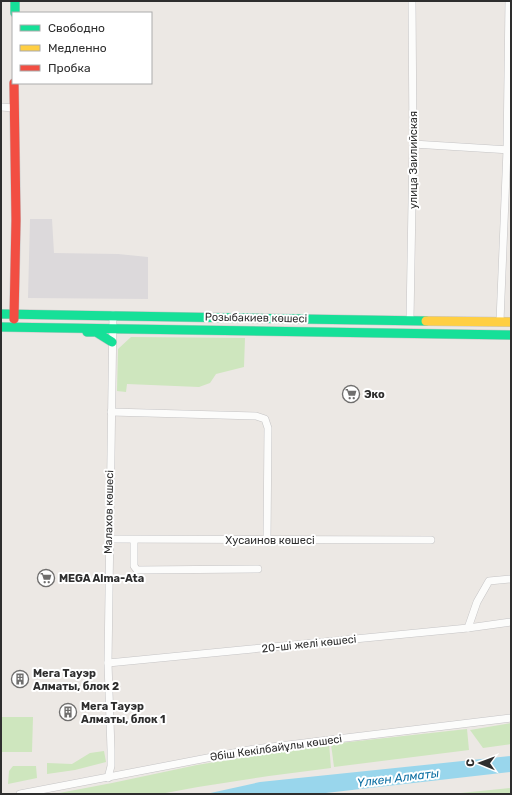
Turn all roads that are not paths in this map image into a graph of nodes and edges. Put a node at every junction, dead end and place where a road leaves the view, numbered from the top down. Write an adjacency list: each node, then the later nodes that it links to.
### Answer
1 (15, 1): 4 (main road)
2 (412, 1): 8 (street, улица Заилийская)
3 (509, 1): 9 (street)
4 (15, 12)
5 (14, 84): 7 (main road)
6 (1, 107): 7 (street)
7 (14, 108): 11 (main road)
8 (413, 144): 9 (street); 13 (street, улица Заилийская)
9 (509, 150): 14 (street)
10 (1, 314): 11 (main road, Розыбакиев көшесі)
11 (14, 314): 12 (main road, Розыбакиев көшесі); 17 (main road)
12 (113, 315): 13 (main road, Розыбакиев көшесі); 19 (street, Малахов көшесі)
13 (410, 320): 14 (main road, Розыбакиев көшесі)
14 (500, 321): 15 (main road, Розыбакиев көшесі)
15 (511, 322)
16 (1, 326): 17 (main road, Розыбакиев көшесі)
17 (13, 327): 18 (main road, Розыбакиев көшесі)
18 (32, 327): 19 (main road, Розыбакиев көшесі); 21 (main road)
19 (112, 328): 20 (main road, Розыбакиев көшесі); 21 (street, Малахов көшесі)
20 (511, 335)
21 (112, 342): 22 (street, Малахов көшесі)
22 (111, 412): 23 (street, Малахов көшесі); 25 (street)
23 (109, 539): 24 (street, Хусаинов көшесі); 31 (street, Малахов көшесі)
24 (134, 540): 25 (street, Хусаинов көшесі); 27 (street)
25 (267, 540): 26 (street, Хусаинов көшесі)
26 (431, 540)
27 (258, 569)
28 (511, 579): 30 (street)
29 (511, 622): 30 (street, 20-ші желі көшесі)
30 (468, 628): 31 (street, 20-ші желі көшесі)
31 (108, 664): 33 (street, Малахов көшесі)
32 (511, 718): 33 (street, Әбіш Кекілбайұлы көшесі)
33 (108, 778): 34 (street, Әбіш Кекілбайұлы көшесі)
34 (20, 794)

